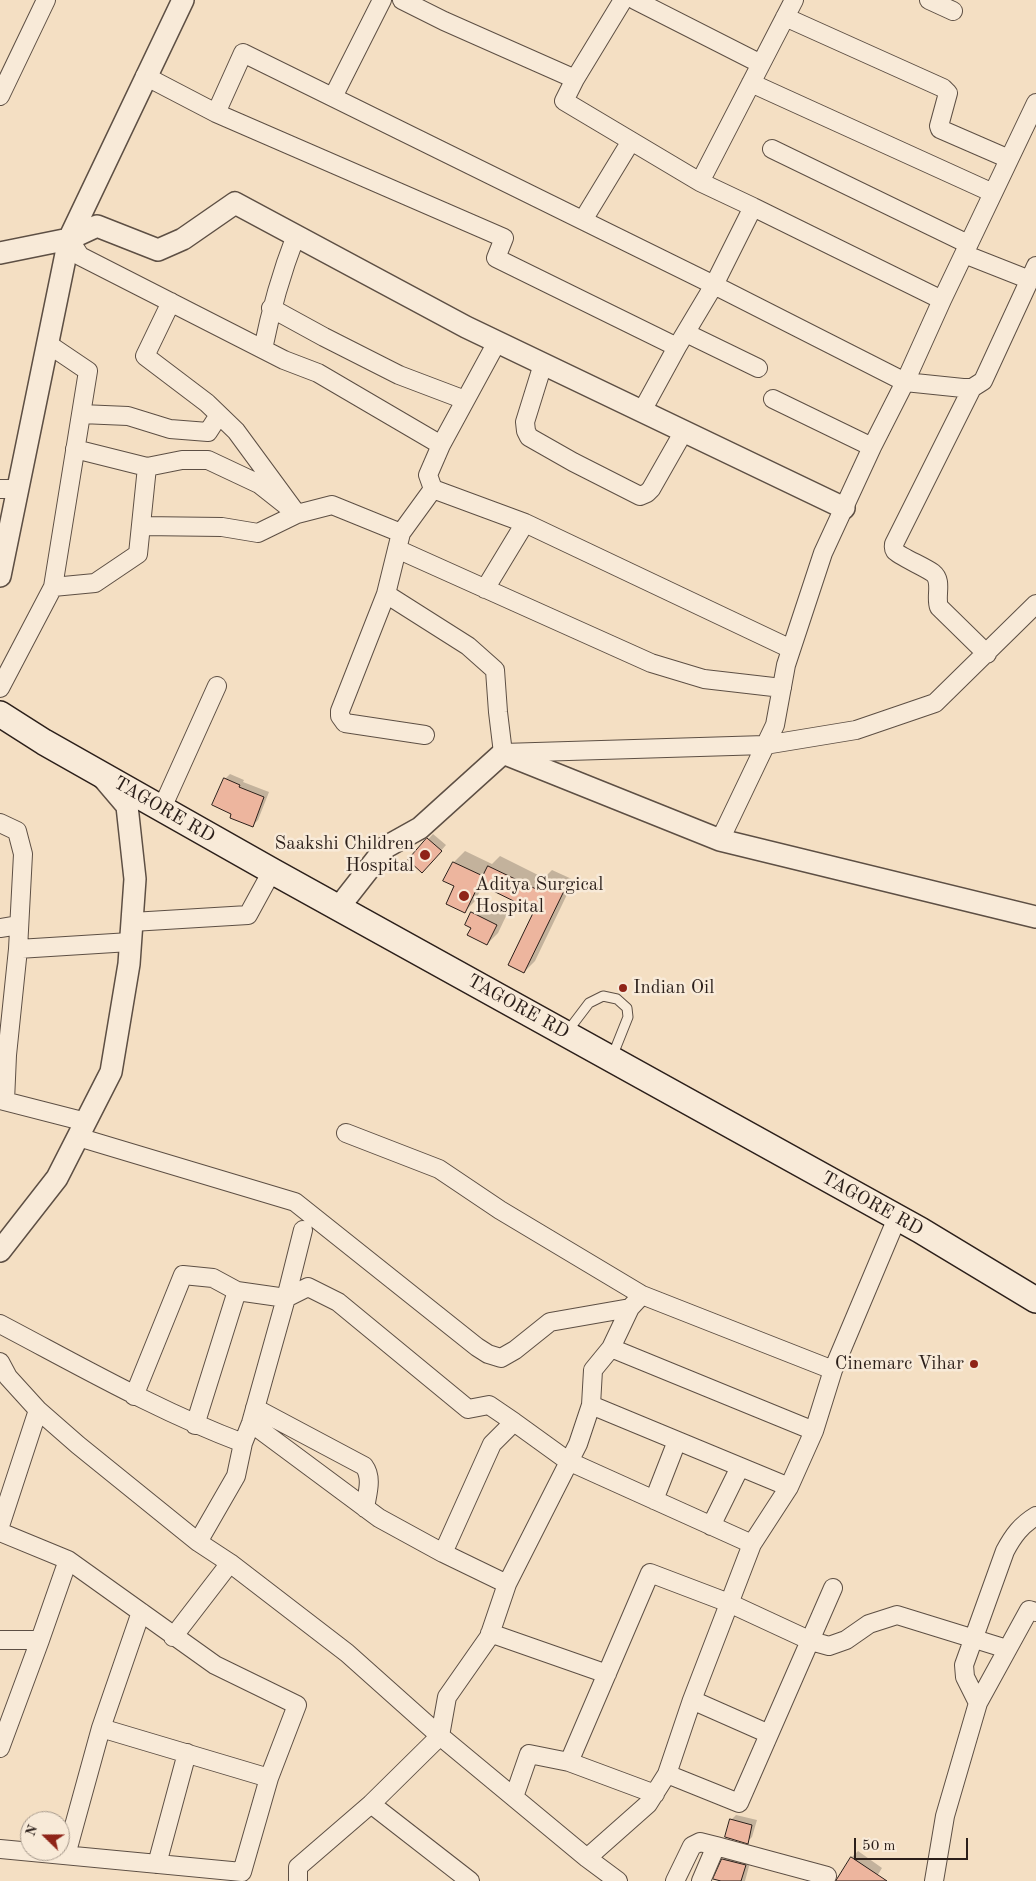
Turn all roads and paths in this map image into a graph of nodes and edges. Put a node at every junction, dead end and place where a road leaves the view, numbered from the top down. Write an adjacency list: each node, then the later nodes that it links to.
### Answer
1 (46, 0): 15 (street)
2 (183, 0): 12 (street)
3 (382, 0): 16 (street)
4 (402, 0): 13 (street)
5 (623, 0): 13 (street)
6 (635, 0): 11 (street)
7 (794, 0): 10 (street)
8 (929, 0): 9 (street)
9 (953, 11)
10 (785, 17): 11 (street); 21 (street)
11 (761, 64): 14 (street)
12 (145, 76): 18 (street); 27 (street)
13 (575, 79): 19 (street)
14 (751, 83): 22 (street); 23 (street)
15 (0, 96)
16 (333, 97): 18 (street); 25 (street)
17 (1036, 103): 21 (street)
18 (216, 113): 35 (street)
19 (632, 141): 22 (street); 25 (street)
20 (772, 149): 28 (street)
21 (1009, 159): 23 (street)
22 (700, 182): 24 (street)
23 (993, 194): 28 (street)
24 (752, 207): 31 (street); 32 (street)
25 (583, 220): 31 (street)
26 (296, 235): 27 (street); 34 (street); 36 (street)
27 (69, 239): 29 (street); 33 (street); 37 (street)
28 (966, 249): 30 (street); 32 (street)
29 (0, 253)
30 (1033, 273): 42 (street)
31 (714, 285): 35 (street); 41 (street)
32 (942, 300): 41 (street)
33 (171, 302): 38 (street); 47 (street)
34 (271, 308): 38 (street); 44 (street)
35 (681, 340): 40 (street); 45 (street)
36 (497, 342): 39 (street); 44 (street)
37 (48, 344): 46 (street); 54 (street)
38 (263, 349): 49 (street)
39 (543, 364): 45 (street); 48 (street)
40 (758, 368)
41 (905, 382): 42 (street); 50 (street)
42 (972, 388): 66 (street)
43 (773, 399): 50 (street)
44 (465, 400): 49 (street)
45 (642, 411): 48 (street)
46 (81, 414): 47 (street); 51 (street)
47 (219, 415): 56 (street)
48 (684, 431): 55 (street)
49 (440, 444): 53 (street)
50 (872, 448): 55 (street)
51 (75, 449): 52 (street); 61 (street)
52 (147, 467): 56 (street); 58 (street)
53 (433, 488): 57 (street); 59 (street)
54 (9, 489): 60 (street)
55 (844, 508): 65 (street)
56 (296, 514): 58 (street); 59 (street)
57 (525, 523): 62 (street); 65 (street)
58 (141, 526): 61 (street)
59 (399, 541): 62 (street); 63 (street)
60 (0, 576)
61 (53, 587): 68 (street)
62 (485, 589): 69 (street)
63 (386, 594): 71 (street); 73 (street)
64 (1036, 604): 66 (street)
65 (791, 649): 69 (street)
66 (987, 654): 72 (street)
67 (217, 686): 75 (street)
68 (0, 688)
69 (782, 688): 72 (street)
70 (0, 714): 74 (main road, TAGORE RD)
71 (425, 734)
72 (765, 745): 73 (street); 77 (street)
73 (503, 753): 77 (street); 79 (street)
74 (98, 772): 75 (main road, TAGORE RD); 83 (street)
75 (162, 808): 78 (main road, TAGORE RD)
76 (0, 823): 81 (street)
77 (720, 840): 80 (street)
78 (272, 872): 79 (main road, TAGORE RD); 83 (street)
79 (339, 907): 85 (main road, TAGORE RD)
80 (1036, 917)
81 (19, 926): 82 (street); 84 (street)
82 (0, 928)
83 (131, 932): 84 (street); 88 (street)
84 (18, 949): 87 (street)
85 (566, 1034): 86 (main road, TAGORE RD); 86 (lane)
86 (611, 1060): 90 (main road, TAGORE RD)
87 (2, 1100): 88 (street)
88 (82, 1129): 92 (street); 97 (street)
89 (346, 1132): 94 (street)
90 (897, 1218): 96 (main road, TAGORE RD); 101 (street)
91 (303, 1230): 95 (street)
92 (0, 1251)
93 (237, 1291): 95 (street); 102 (street); 107 (street)
94 (642, 1295): 97 (street); 101 (street)
95 (286, 1298): 105 (street); 106 (street)
96 (1036, 1300)
97 (630, 1308): 99 (street)
98 (0, 1324): 102 (street)
99 (611, 1348): 103 (street); 108 (street)
100 (0, 1362): 104 (street)
101 (833, 1370): 108 (street)
102 (134, 1396): 107 (street)
103 (591, 1405): 109 (street); 111 (street)
104 (38, 1410): 117 (street); 120 (street)
105 (253, 1415): 110 (street); 115 (street); 115 (street)
106 (514, 1422): 111 (street); 122 (street)
107 (195, 1425): 110 (street)
108 (814, 1431): 113 (street)
109 (677, 1441): 112 (street); 114 (street)
110 (242, 1443): 120 (street)
111 (568, 1461): 114 (street); 125 (street)
112 (740, 1467): 113 (street); 118 (street)
113 (789, 1487): 121 (street)
114 (654, 1500): 118 (street)
115 (365, 1508): 122 (street)
116 (1036, 1516): 132 (street)
117 (0, 1526)
118 (711, 1526): 121 (street)
119 (0, 1532): 123 (street)
120 (198, 1542): 124 (street)
121 (752, 1544): 127 (street)
122 (443, 1553): 125 (street)
123 (68, 1560): 128 (street); 134 (street)
124 (230, 1563): 131 (street); 142 (street)
125 (507, 1584): 130 (street)
126 (833, 1588): 135 (street)
127 (729, 1603): 135 (street); 137 (street); 138 (street)
128 (141, 1612): 131 (street); 140 (street)
129 (1036, 1612): 136 (street)
130 (490, 1633): 137 (street); 142 (street)
131 (173, 1636): 147 (street)
132 (974, 1638): 135 (street); 136 (street); 139 (street)
133 (0, 1640): 134 (street)
134 (40, 1640): 143 (street)
135 (811, 1641): 141 (street)
136 (1007, 1649): 139 (street)
137 (607, 1674): 145 (street)
138 (692, 1700): 141 (street); 146 (street)
139 (978, 1703): 164 (street)
140 (101, 1728): 144 (street); 151 (street)
141 (769, 1734): 146 (street)
142 (440, 1736): 149 (street); 150 (street)
143 (0, 1748)
144 (187, 1753): 147 (street); 157 (street)
145 (568, 1762): 148 (street); 149 (street)
146 (667, 1774): 148 (street)
147 (269, 1778): 157 (street)
148 (655, 1794): 156 (street)
149 (514, 1797): 156 (street)
150 (371, 1804): 159 (street); 160 (street)
151 (70, 1840)
152 (716, 1846): 158 (street); 162 (street); 163 (street)
153 (0, 1849): 154 (street)
154 (20, 1851)
155 (70, 1855): 157 (street)
156 (587, 1858): 161 (street)
157 (157, 1864)
158 (827, 1876)
159 (298, 1881)
160 (470, 1881)
161 (618, 1881)
162 (675, 1881)
163 (701, 1881)
164 (934, 1881)

